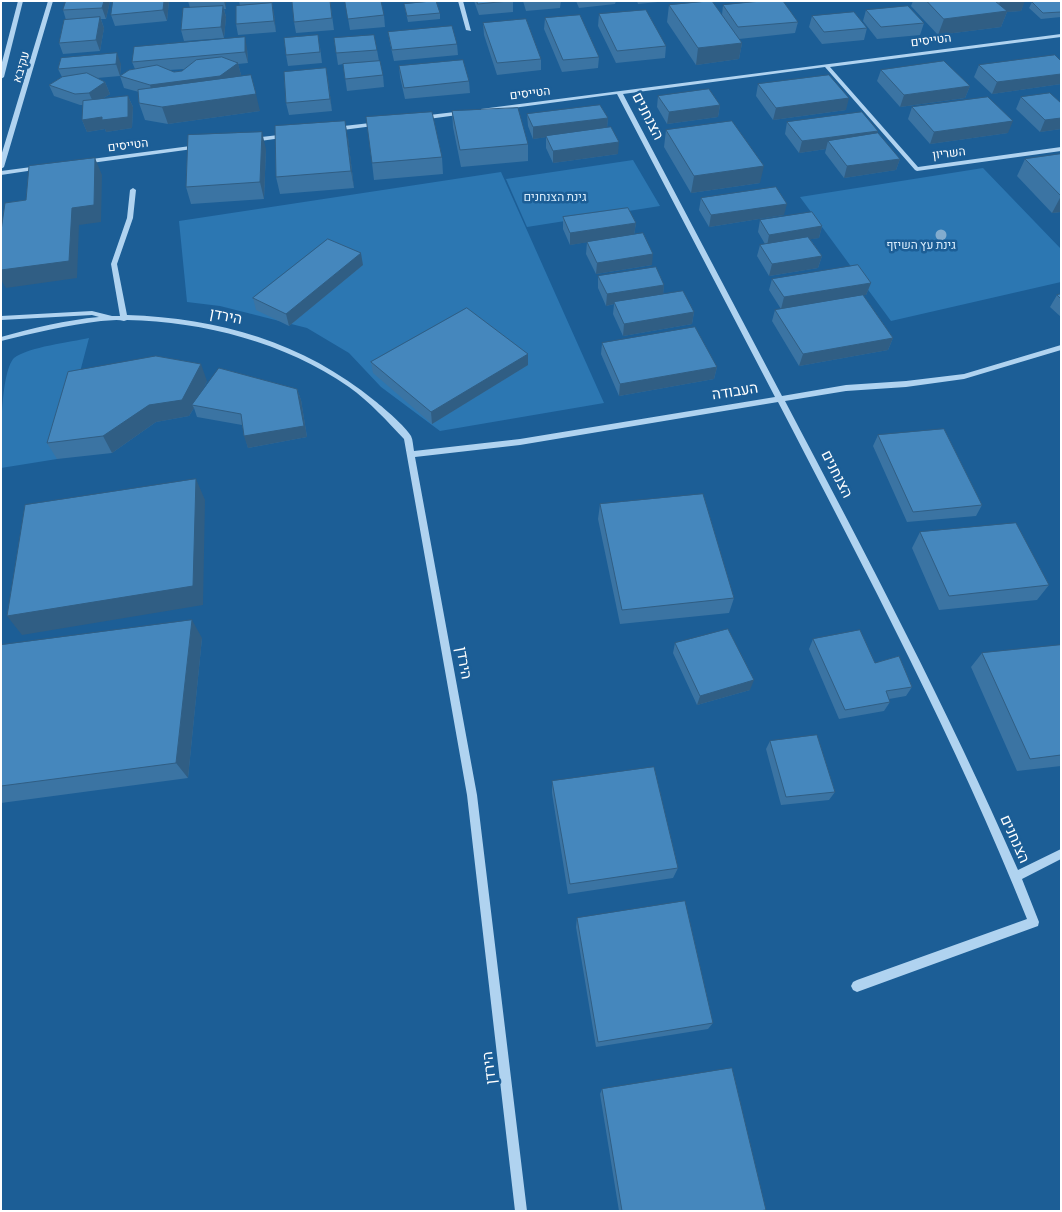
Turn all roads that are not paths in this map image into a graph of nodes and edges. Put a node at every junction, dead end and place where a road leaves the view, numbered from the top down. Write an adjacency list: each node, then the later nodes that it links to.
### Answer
1 (21, 1): 7 (street, עקיבא)
2 (51, 1): 19 (street, עקיבא)
3 (460, 1): 4 (street)
4 (469, 30)
5 (1061, 35): 6 (street, הטייסים)
6 (826, 65): 8 (street, הטייסים); 17 (street, השריון)
7 (1, 76)
8 (619, 92): 9 (street, הטייסים); 27 (street, הצנחנים)
9 (477, 111)
10 (467, 112): 11 (street)
11 (417, 119)
12 (388, 122): 13 (street)
13 (329, 130)
14 (299, 134): 15 (street)
15 (250, 141)
16 (210, 146): 18 (street, הטייסים)
17 (1061, 150)
18 (76, 163)
19 (1, 167)
20 (48, 167): 21 (street)
21 (1, 173)
22 (133, 190): 24 (street)
23 (1, 318): 24 (street, הירדן)
24 (124, 319): 25 (street, הירדן); 28 (street, הירדן)
25 (1, 339)
26 (1061, 347): 27 (street, העבודה)
27 (781, 398): 28 (street, העבודה); 30 (street, הצנחנים)
28 (412, 454): 32 (street, הירדן)
29 (1061, 854): 30 (street, הצנחנים)
30 (1016, 876): 31 (street, הצנחנים)
31 (857, 986)
32 (521, 1211)

